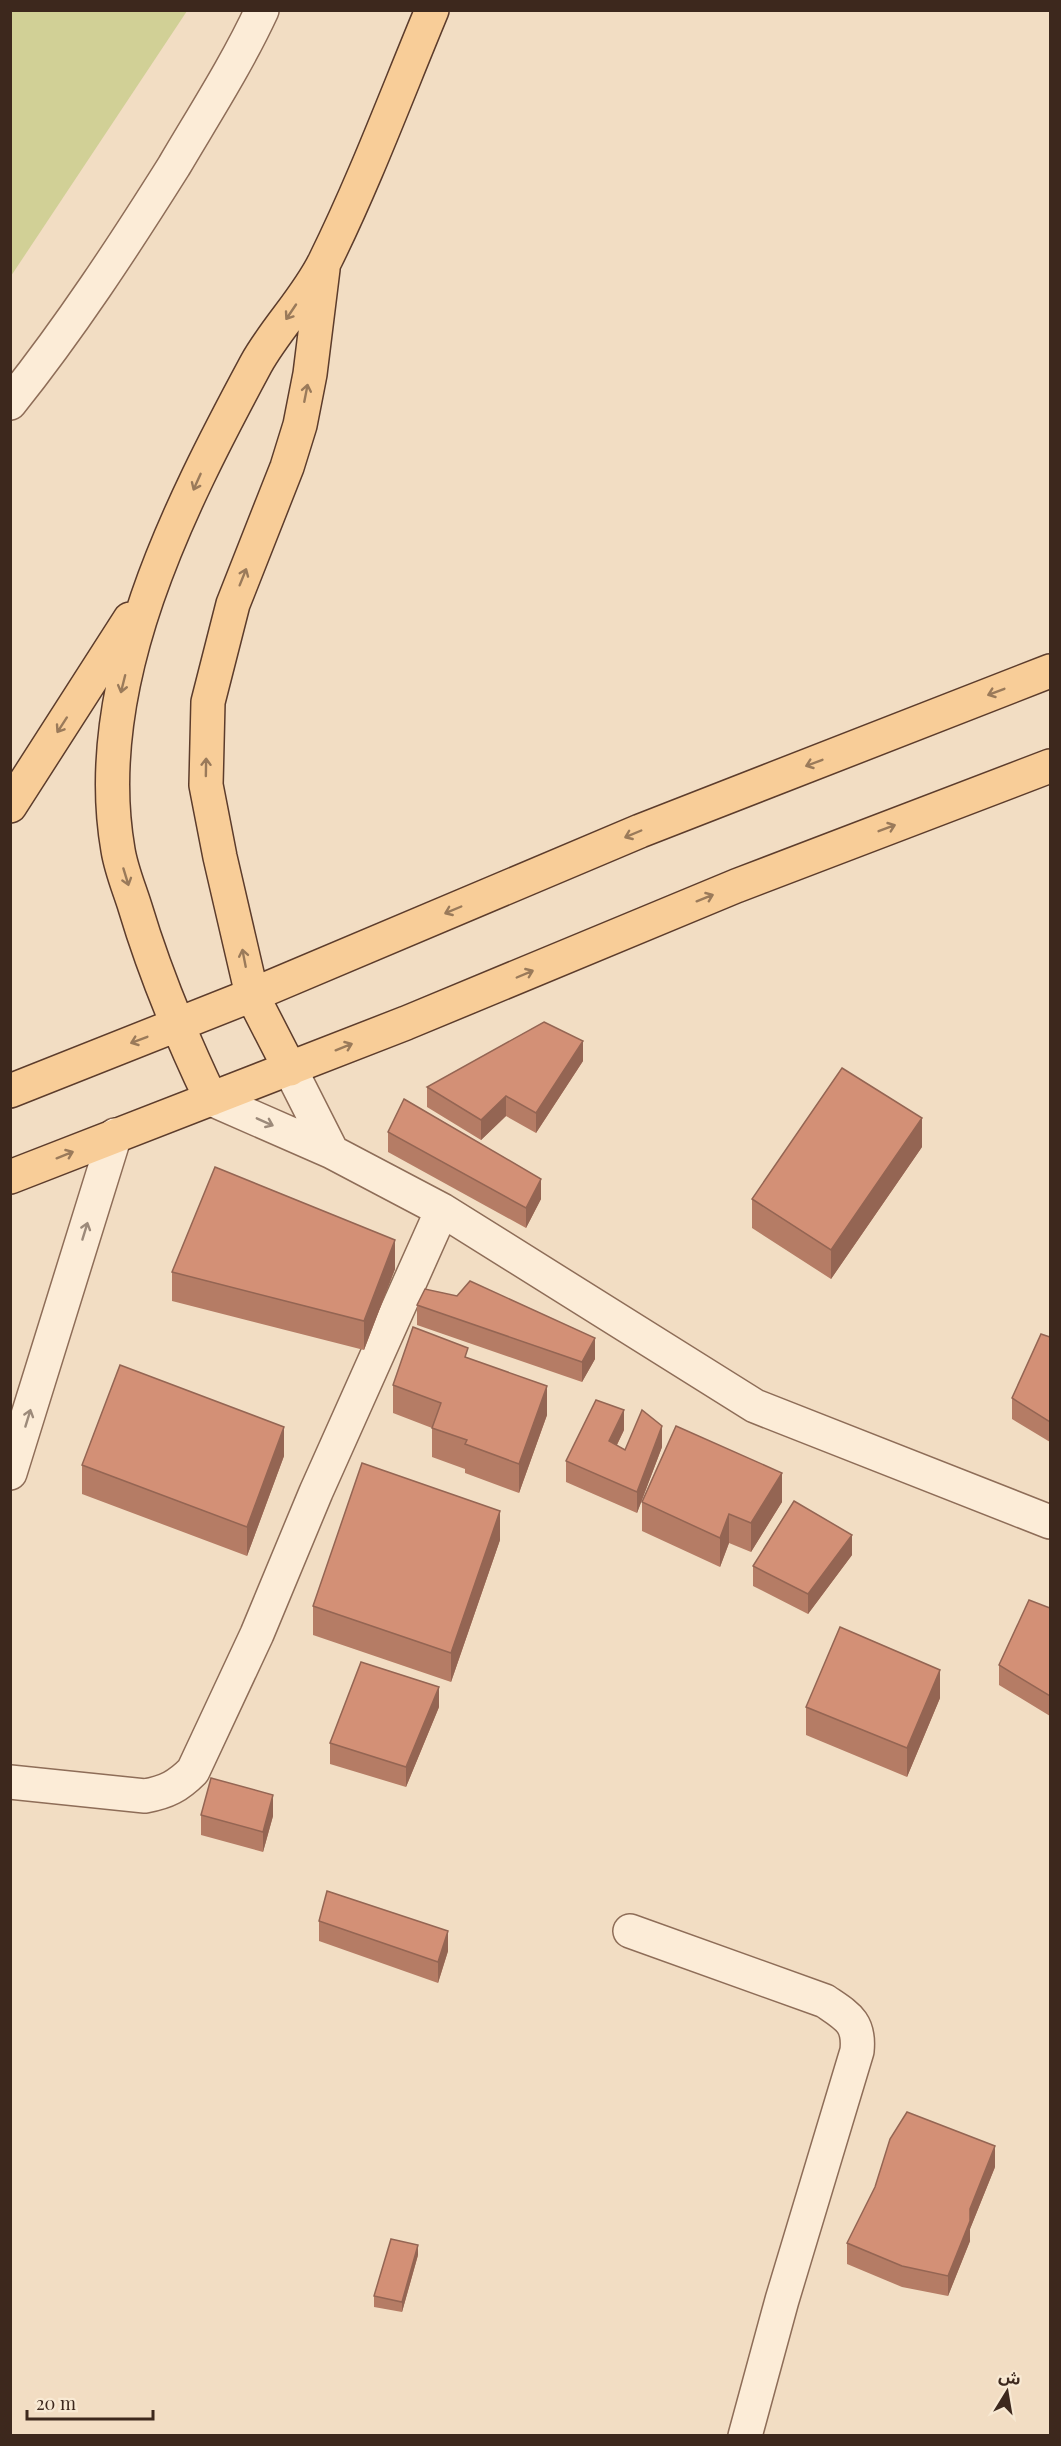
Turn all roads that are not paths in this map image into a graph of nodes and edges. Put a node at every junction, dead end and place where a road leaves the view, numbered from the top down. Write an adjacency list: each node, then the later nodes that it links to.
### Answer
1 (262, 10): 4 (street)
2 (432, 10): 3 (main road)
3 (324, 263): 5 (main road, one-way to 5); 9 (main road, one-way to 3)
4 (10, 403)
5 (150, 587): 8 (main road, one-way to 8); 10 (main road, one-way to 10)
6 (1050, 671): 9 (main road, one-way to 9)
7 (1050, 766): 11 (main road, one-way to 7)
8 (10, 806)
9 (252, 995): 10 (main road); 11 (main road)
10 (176, 1026): 12 (main road, one-way to 12); 13 (main road)
11 (290, 1069): 13 (main road); 15 (street)
12 (10, 1090)
13 (211, 1099): 14 (main road); 15 (street, one-way to 15)
14 (115, 1135): 16 (main road, one-way to 14); 18 (street, one-way to 14)
15 (332, 1152): 17 (street)
16 (10, 1177)
17 (442, 1210): 19 (street); 20 (street)
18 (10, 1473)
19 (1050, 1522)
20 (10, 1782)
21 (630, 1931): 22 (street)
22 (745, 2436)

